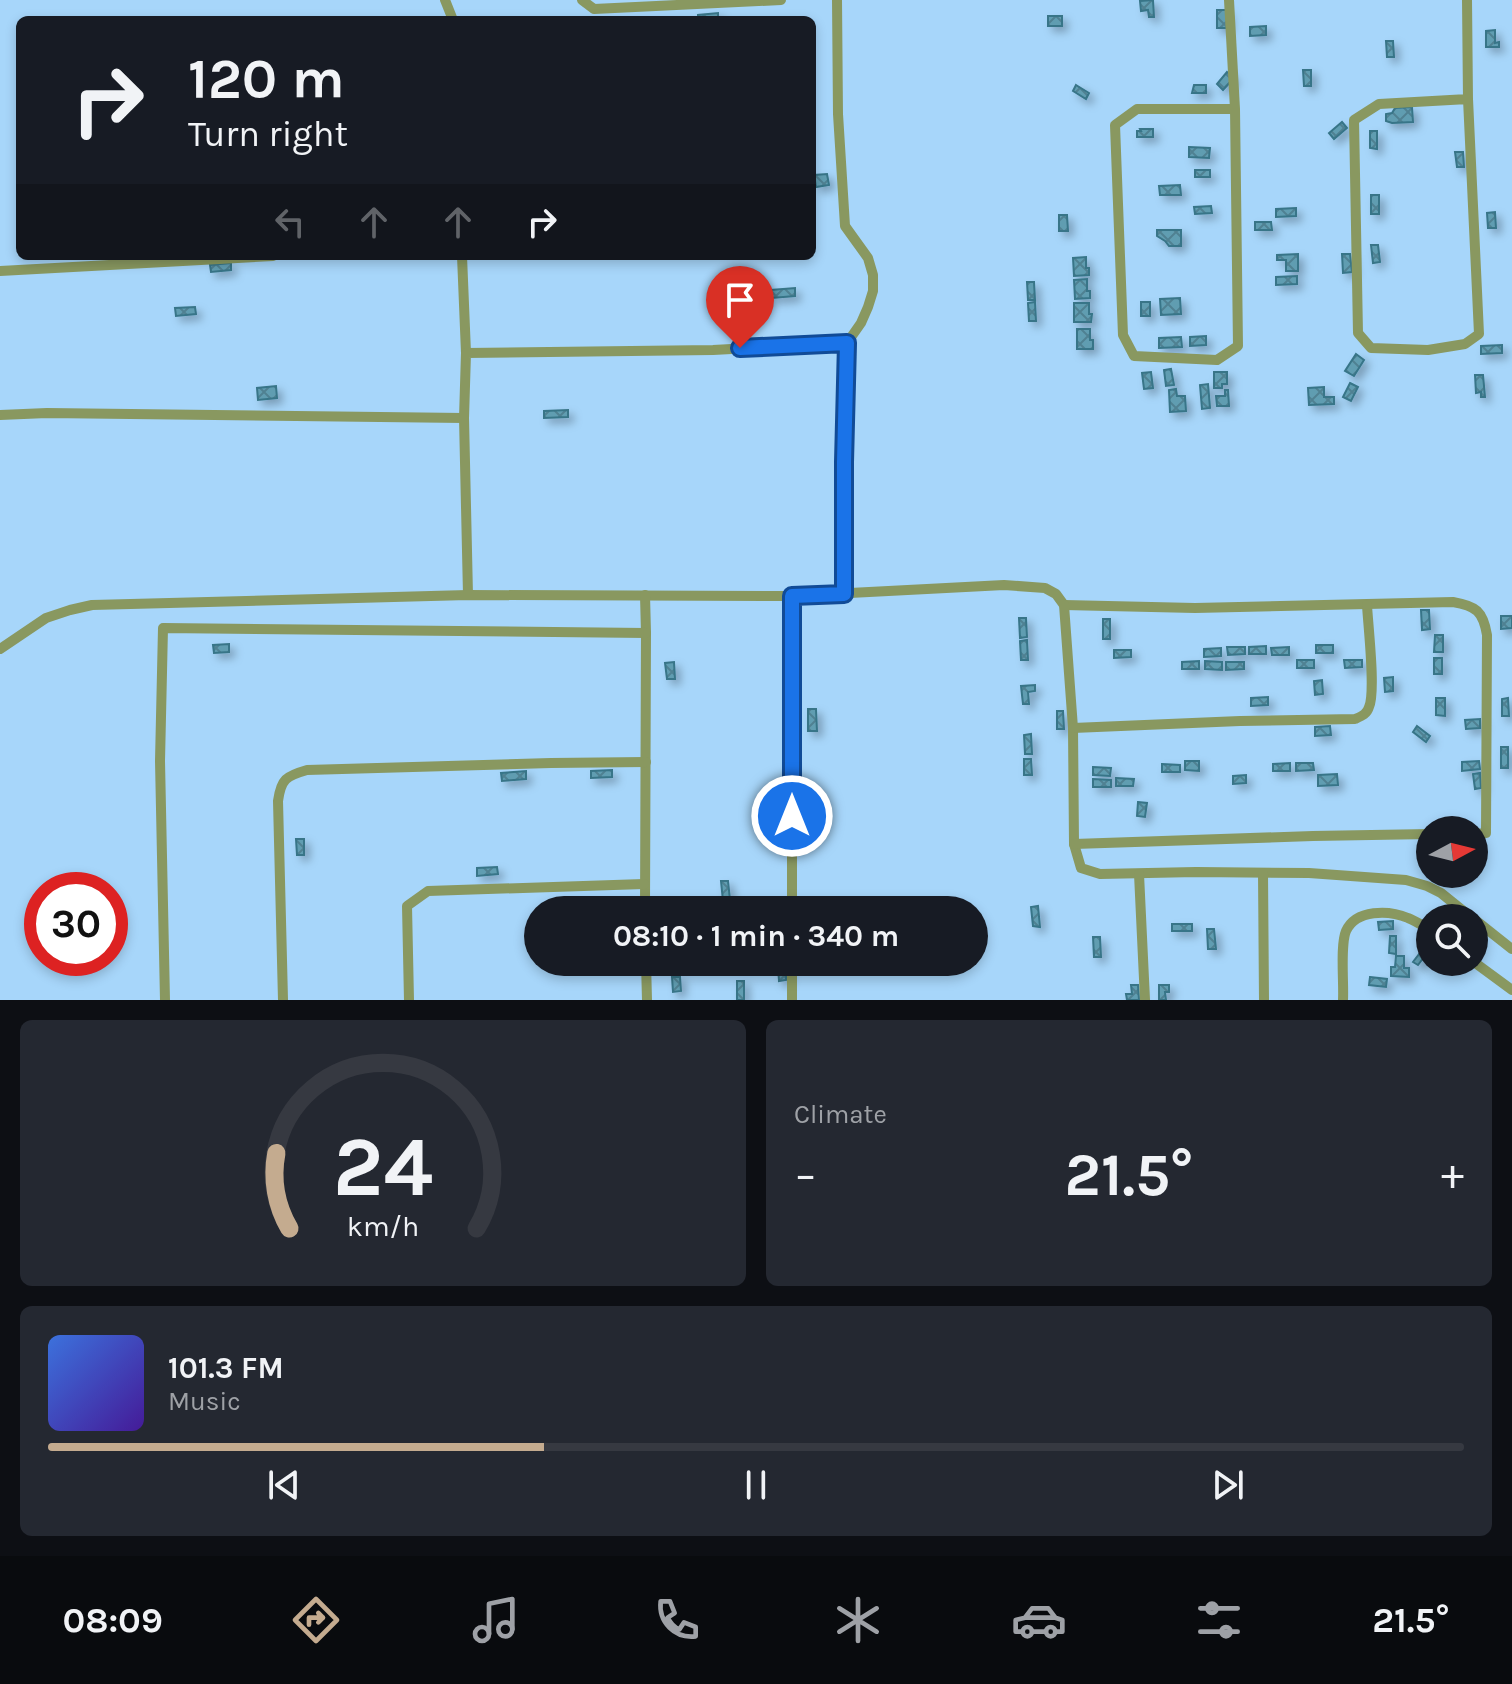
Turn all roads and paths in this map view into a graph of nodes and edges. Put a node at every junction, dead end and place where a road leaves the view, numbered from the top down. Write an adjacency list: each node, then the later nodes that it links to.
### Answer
1 (582, 0): 2 (street)
2 (781, 0)
3 (837, 0): 11 (street)
4 (1229, 0): 7 (street)
5 (1467, 0): 6 (street)
6 (1468, 99): 6 (street)
7 (1235, 109): 7 (street)
8 (200, 260): 10 (street)
9 (462, 260): 12 (street)
10 (0, 271)
11 (847, 343): 12 (street); 15 (street)
12 (466, 353): 14 (street)
13 (0, 415): 14 (street)
14 (464, 418): 16 (street)
15 (844, 594): 18 (street); 19 (street)
16 (468, 595): 17 (street); 22 (street)
17 (645, 595): 18 (street); 21 (street)
18 (792, 596): 32 (street)
19 (1064, 605): 20 (street); 23 (street)
20 (1367, 605): 23 (street); 25 (street)
21 (646, 633): 24 (street); 41 (street)
22 (0, 649)
23 (1073, 728): 27 (street)
24 (646, 762): 30 (street); 42 (street)
25 (1486, 816)
26 (1416, 834): 27 (street)
27 (1074, 844): 29 (street)
28 (1263, 873): 29 (street); 33 (street); 47 (street)
29 (1139, 874): 46 (street)
30 (644, 884): 31 (street); 43 (street)
31 (644, 896)
32 (792, 896)
33 (1455, 904)
34 (1416, 922): 48 (street)
35 (1488, 931): 36 (street)
36 (1512, 949)
37 (1488, 972): 40 (street)
38 (646, 976): 44 (street)
39 (792, 976): 45 (street)
40 (1512, 990)
41 (165, 1000)
42 (283, 1000)
43 (409, 1000)
44 (647, 1000)
45 (792, 1000)
46 (1145, 1000)
47 (1264, 1000)
48 (1343, 1000)

